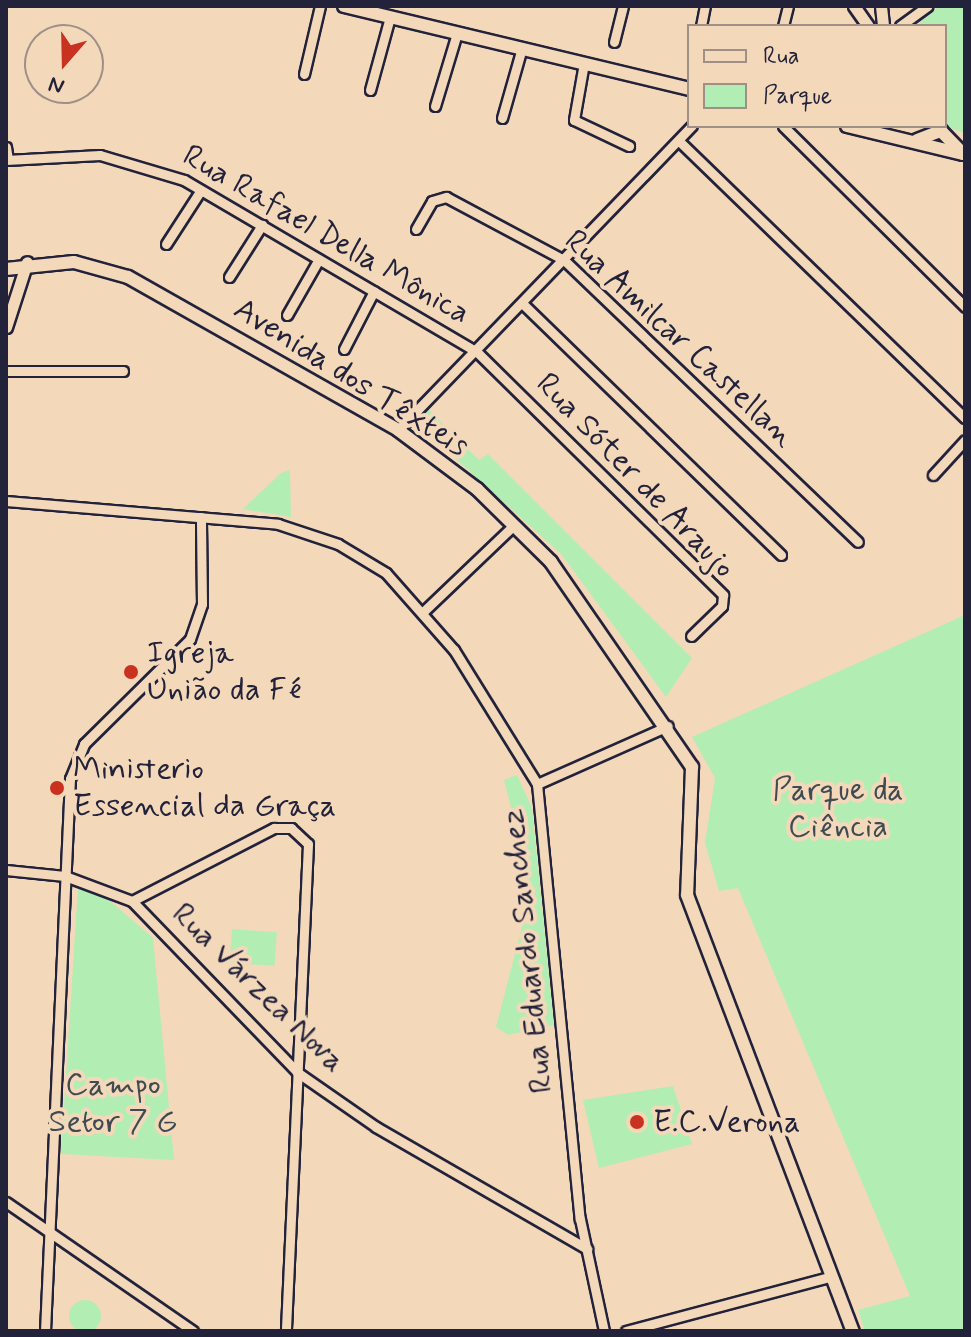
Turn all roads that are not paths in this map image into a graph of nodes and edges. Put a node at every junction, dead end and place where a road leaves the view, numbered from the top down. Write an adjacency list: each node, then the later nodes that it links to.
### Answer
1 (320, 6): 13 (street)
2 (344, 6): 6 (main road)
3 (623, 6): 10 (street)
4 (854, 6): 7 (street)
5 (928, 6): 8 (street)
6 (390, 17): 9 (main road); 15 (street)
7 (867, 24)
8 (903, 24)
9 (457, 33): 11 (main road); 16 (street)
10 (614, 42)
11 (522, 48): 12 (main road); 17 (street)
12 (584, 63): 14 (main road); 24 (street)
13 (304, 74)
14 (687, 89)
15 (370, 90)
16 (435, 106)
17 (502, 118)
18 (690, 128): 23 (street)
19 (785, 128): 39 (street)
20 (857, 128): 22 (main road)
21 (939, 129): 22 (main road); 26 (main road)
22 (917, 140): 26 (main road)
23 (679, 141): 33 (street); 46 (street)
24 (629, 146)
25 (6, 147): 27 (street)
26 (964, 155)
27 (7, 160): 28 (street, Rua Rafael Della Mônica)
28 (201, 190): 29 (street, Rua Rafael Della Mônica); 31 (street)
29 (262, 225): 32 (street, Rua Rafael Della Mônica); 36 (street)
30 (416, 229): 33 (street, Rua Amilcar Castellan)
31 (166, 244)
32 (319, 259): 37 (street, Rua Rafael Della Mônica); 40 (street)
33 (564, 260): 38 (street); 53 (street, Rua Amilcar Castellan)
34 (27, 262): 35 (main road, Avenida dos Têxteis); 41 (street); 47 (main road, Avenida dos Têxteis)
35 (6, 269)
36 (229, 277)
37 (374, 291): 42 (street); 43 (street, Rua Rafael Della Mônica)
38 (523, 304): 43 (street); 54 (street)
39 (965, 307)
40 (287, 315)
41 (6, 327)
42 (344, 349)
43 (477, 352): 47 (street); 56 (street, Rua Sóter de Araujo)
44 (6, 371): 45 (street)
45 (123, 371)
46 (965, 418)
47 (398, 430): 52 (main road, Avenida dos Têxteis)
48 (965, 440): 49 (street)
49 (933, 475)
50 (6, 501): 51 (street, Rua Eduardo Sanchez)
51 (201, 517): 55 (street, Rua Eduardo Sanchez); 60 (street)
52 (513, 526): 55 (street); 57 (main road, Avenida dos Têxteis)
53 (858, 542)
54 (781, 555)
55 (425, 610): 58 (street, Rua Eduardo Sanchez)
56 (691, 636)
57 (668, 726): 58 (street); 66 (main road, Avenida dos Têxteis)
58 (537, 784): 65 (street, Rua Eduardo Sanchez)
59 (6, 870): 60 (street, Rua Várzea Nova)
60 (65, 876): 61 (street, Rua Várzea Nova); 64 (street)
61 (132, 901): 62 (street, Rua Várzea Nova); 62 (street)
62 (297, 1072): 65 (street, Rua Várzea Nova); 69 (street)
63 (6, 1202): 64 (street)
64 (49, 1237): 67 (street); 68 (street)
65 (587, 1249): 70 (street, Rua Eduardo Sanchez)
66 (832, 1276): 71 (street); 72 (main road, Avenida dos Têxteis)
67 (45, 1331)
68 (193, 1331)
69 (286, 1331)
70 (604, 1331)
71 (626, 1331)
72 (853, 1331)

